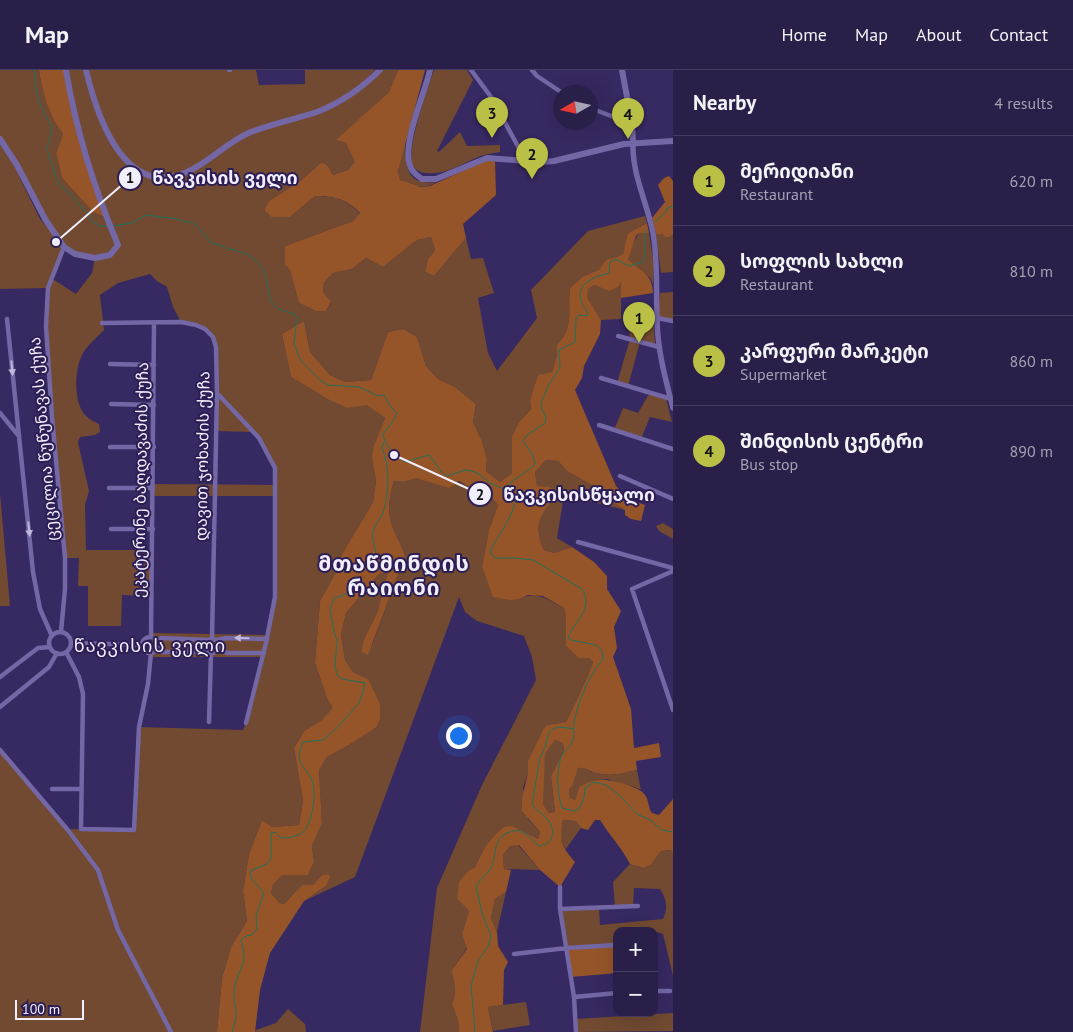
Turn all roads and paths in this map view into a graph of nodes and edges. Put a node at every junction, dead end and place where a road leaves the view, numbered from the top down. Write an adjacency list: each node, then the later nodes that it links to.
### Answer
1 (66, 70): 15 (main road)
2 (86, 70): 3 (main road)
3 (380, 70)
4 (430, 70): 14 (main road)
5 (471, 70): 14 (street)
6 (532, 70): 8 (street)
7 (622, 70): 10 (main road)
8 (553, 87)
9 (598, 111): 10 (street)
10 (632, 124): 13 (main road)
11 (0, 139): 15 (main road)
12 (673, 141): 13 (main road)
13 (633, 143): 14 (main road); 16 (street)
14 (526, 161)
15 (64, 247): 45 (street, ცეცილია წუწუნავას ქუჩა)
16 (657, 318): 18 (street); 22 (street)
17 (8, 319): 33 (street, one-way to 33)
18 (673, 321)
19 (102, 323): 20 (street)
20 (154, 323): 24 (street, ეკატერინე ბაღდავაძის ქუჩა); 26 (street, დავით ჯოხაძის ქუჩა)
21 (618, 336): 22 (street)
22 (659, 347): 27 (street)
23 (110, 364): 24 (street)
24 (154, 365): 29 (street, ეკატერინე ბაღდავაძის ქუჩა)
25 (601, 378): 27 (street)
26 (217, 393): 48 (street); 49 (street, დავით ჯოხაძის ქუჩა)
27 (671, 399): 30 (street)
28 (111, 404): 29 (street)
29 (154, 404): 35 (street, ეკატერინე ბაღდავაძის ქუჩა)
30 (673, 408)
31 (0, 413): 33 (street)
32 (599, 425): 36 (street)
33 (18, 435): 46 (street, one-way to 46)
34 (110, 446): 35 (street)
35 (154, 447): 39 (street, ეკატერინე ბაღდავაძის ქუჩა)
36 (673, 450)
37 (620, 476): 40 (street)
38 (109, 488): 39 (street)
39 (153, 488): 42 (street, ეკატერინე ბაღდავაძის ქუჩა)
40 (673, 499)
41 (111, 529): 42 (street)
42 (153, 529): 47 (street, ეკატერინე ბაღდავაძის ქუჩა)
43 (578, 542): 44 (street)
44 (673, 570): 63 (street)
45 (61, 632): 46 (street); 51 (street)
46 (52, 636): 53 (street)
47 (151, 637): 50 (street); 52 (street)
48 (267, 639): 49 (street, one-way to 49); 59 (street)
49 (212, 640): 50 (street); 55 (street); 58 (street)
50 (156, 641): 54 (street)
51 (70, 643): 52 (street); 56 (street)
52 (142, 645): 57 (street)
53 (50, 647): 60 (street); 61 (street)
54 (156, 650): 57 (street); 58 (street)
55 (218, 650): 58 (street); 59 (street)
56 (66, 652): 60 (street); 68 (street)
57 (150, 653): 68 (street)
58 (209, 653): 64 (street)
59 (264, 653): 65 (street)
60 (57, 654): 62 (street)
61 (0, 677)
62 (0, 707)
63 (673, 710)
64 (209, 722)
65 (246, 723)
66 (0, 750): 79 (street)
67 (52, 788): 68 (street)
68 (81, 789)
69 (560, 887): 71 (street)
70 (638, 906): 71 (street)
71 (560, 909): 73 (street)
72 (613, 945): 73 (street)
73 (567, 948): 74 (street); 78 (street)
74 (514, 954)
75 (658, 991): 76 (street)
76 (670, 991)
77 (613, 993): 78 (street)
78 (574, 997): 80 (street)
79 (171, 1032)
80 (576, 1032)

